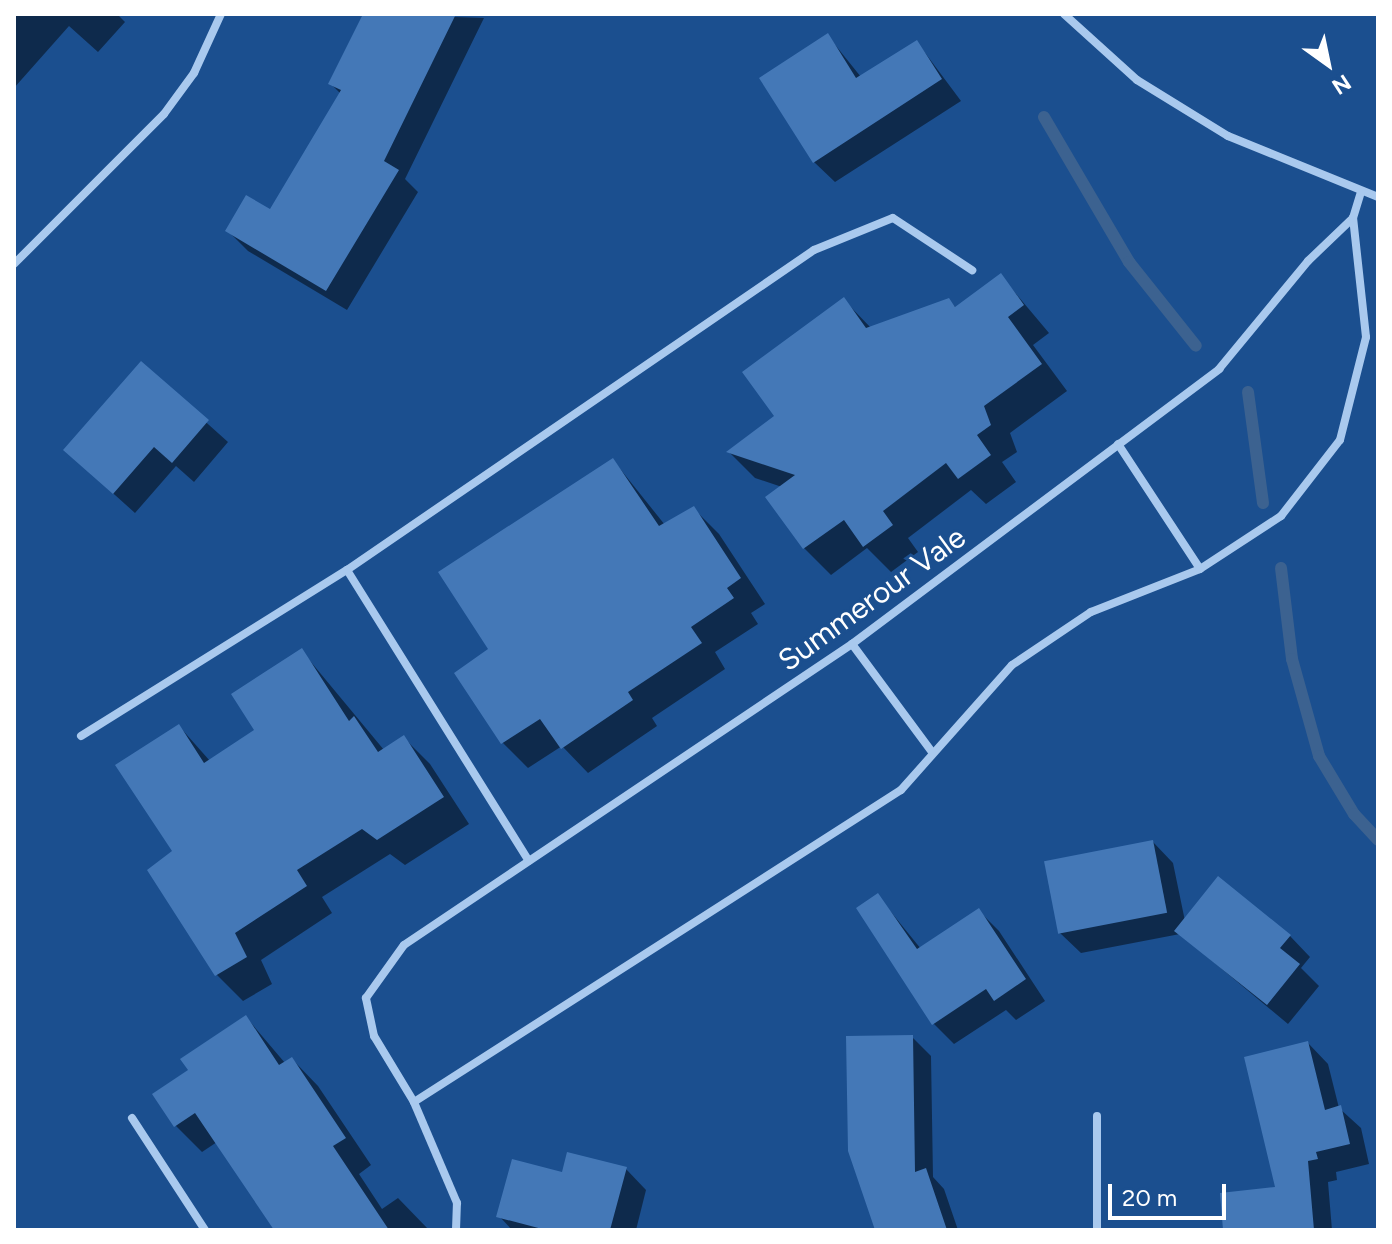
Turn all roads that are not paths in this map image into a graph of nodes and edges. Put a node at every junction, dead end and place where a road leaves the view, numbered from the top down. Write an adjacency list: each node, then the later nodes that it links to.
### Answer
1 (221, 14): 6 (street)
2 (1064, 14): 3 (street)
3 (1361, 191): 4 (street); 5 (street, Summerour Vale)
4 (1378, 197)
5 (1353, 218): 8 (street, Summerour Vale); 9 (street)
6 (14, 264)
7 (972, 270): 10 (street)
8 (1118, 444): 9 (street); 11 (street, Summerour Vale)
9 (1200, 569): 13 (street)
10 (347, 570): 12 (street); 14 (street)
11 (852, 644): 13 (street); 14 (street, Summerour Vale)
12 (81, 736)
13 (932, 752): 15 (street)
14 (529, 861): 15 (street, Summerour Vale)
15 (414, 1102): 19 (street)
16 (1097, 1116): 20 (street)
17 (132, 1118): 18 (street)
18 (205, 1230)
19 (456, 1230)
20 (1097, 1230)

